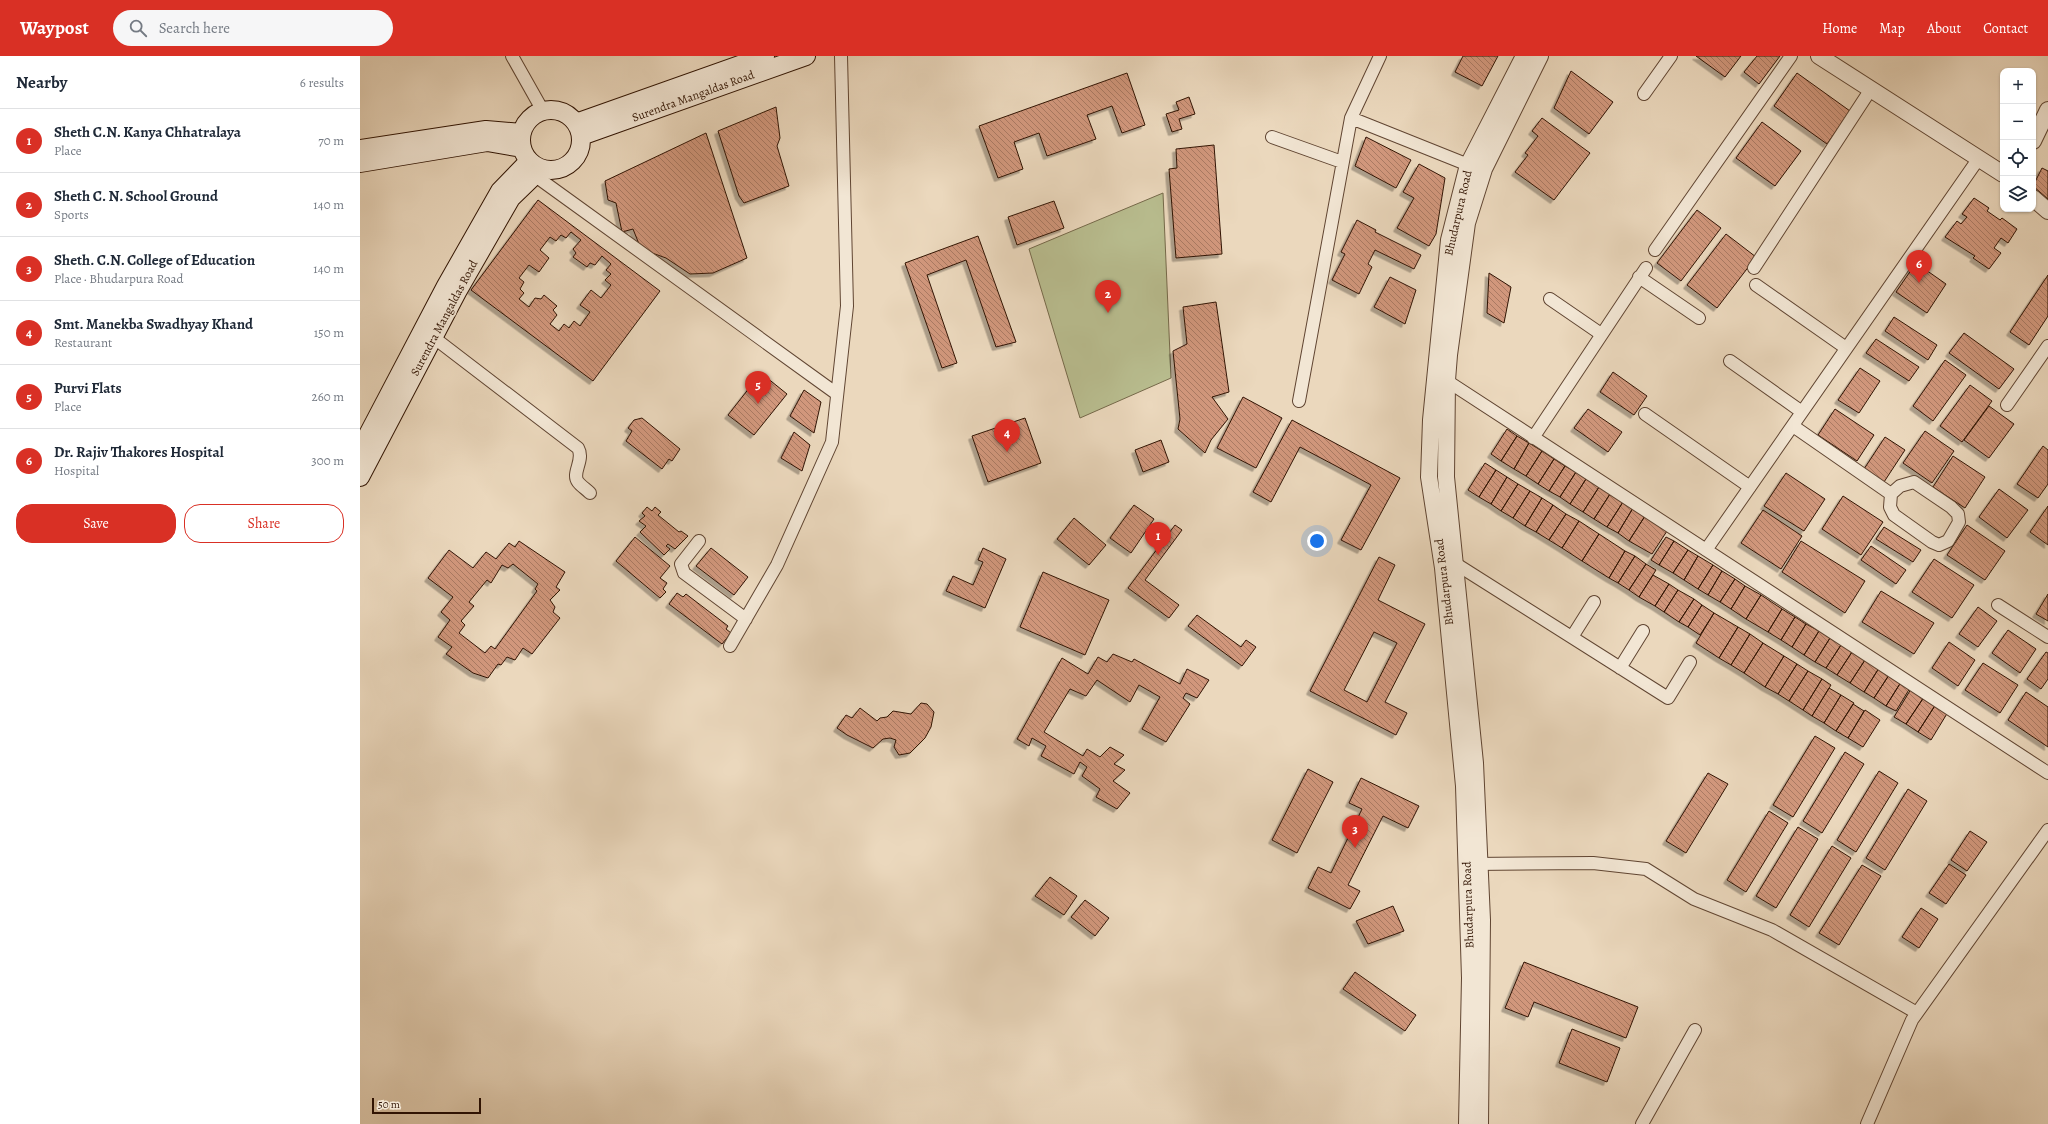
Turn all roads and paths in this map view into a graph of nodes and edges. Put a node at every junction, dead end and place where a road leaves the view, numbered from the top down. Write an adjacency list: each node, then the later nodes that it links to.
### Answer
1 (512, 56): 15 (street)
2 (765, 56): 11 (main road, Surendra Mangaldas Road)
3 (806, 56): 17 (main road, Surendra Mangaldas Road)
4 (841, 56): 41 (street)
5 (1380, 56): 16 (street)
6 (1524, 56): 25 (street, Bhudarpura Road)
7 (1540, 56): 26 (street, Bhudarpura Road)
8 (1671, 56): 13 (street)
9 (1791, 56): 30 (street)
10 (1819, 56): 12 (street)
11 (741, 60): 17 (main road, Surendra Mangaldas Road)
12 (1871, 90): 22 (street); 31 (street)
13 (1644, 94)
14 (2048, 110): 19 (street)
15 (543, 111): 17 (main road); 21 (main road)
16 (1350, 118): 24 (street); 25 (street)
17 (579, 130): 21 (main road)
18 (1272, 137): 24 (street)
19 (2033, 140)
20 (360, 150): 21 (main road)
21 (530, 157): 23 (main road); 36 (main road, Surendra Mangaldas Road); 41 (street); 46 (main road, Surendra Mangaldas Road)
22 (1979, 158): 27 (street); 38 (street)
23 (360, 162)
24 (1342, 162): 42 (street)
25 (1468, 165): 26 (street); 40 (street, Bhudarpura Road)
26 (1484, 171): 40 (street, Bhudarpura Road)
27 (2000, 172)
28 (2036, 201): 29 (street)
29 (2048, 211)
30 (1655, 250)
31 (1754, 268)
32 (1756, 285): 38 (street)
33 (1550, 299): 35 (street)
34 (1699, 318): 35 (street)
35 (1602, 334): 48 (street)
36 (433, 337): 50 (main road, Surendra Mangaldas Road); 52 (street)
37 (2048, 346): 43 (street)
38 (1846, 348): 44 (street)
39 (1730, 361): 44 (street)
40 (1441, 377): 48 (street); 56 (street, Bhudarpura Road)
41 (837, 394): 59 (street)
42 (1299, 401)
43 (2007, 404)
44 (1802, 412): 47 (street)
45 (1645, 414): 51 (street)
46 (366, 424): 49 (main road, Surendra Mangaldas Road)
47 (1793, 426): 51 (street); 53 (street)
48 (1533, 438): 55 (street)
49 (360, 450)
50 (360, 477)
51 (1750, 487): 55 (street)
52 (590, 493)
53 (1891, 494): 53 (street)
54 (699, 541): 59 (street)
55 (1706, 550): 66 (street)
56 (1449, 563): 62 (street); 68 (street, Bhudarpura Road)
57 (1594, 602): 62 (street)
58 (1998, 605): 61 (street)
59 (746, 619): 63 (street)
60 (1643, 631): 65 (street)
61 (2048, 636)
62 (1572, 637): 65 (street)
63 (730, 646)
64 (1690, 662): 65 (street)
65 (1620, 668)
66 (2048, 773)
67 (2048, 830): 69 (street)
68 (1473, 864): 69 (street); 71 (street, Bhudarpura Road); 72 (street, Bhudarpura Road)
69 (1917, 1013): 74 (street)
70 (1695, 1030): 73 (street)
71 (1468, 1124)
72 (1480, 1124)
73 (1642, 1124)
74 (1867, 1124)

